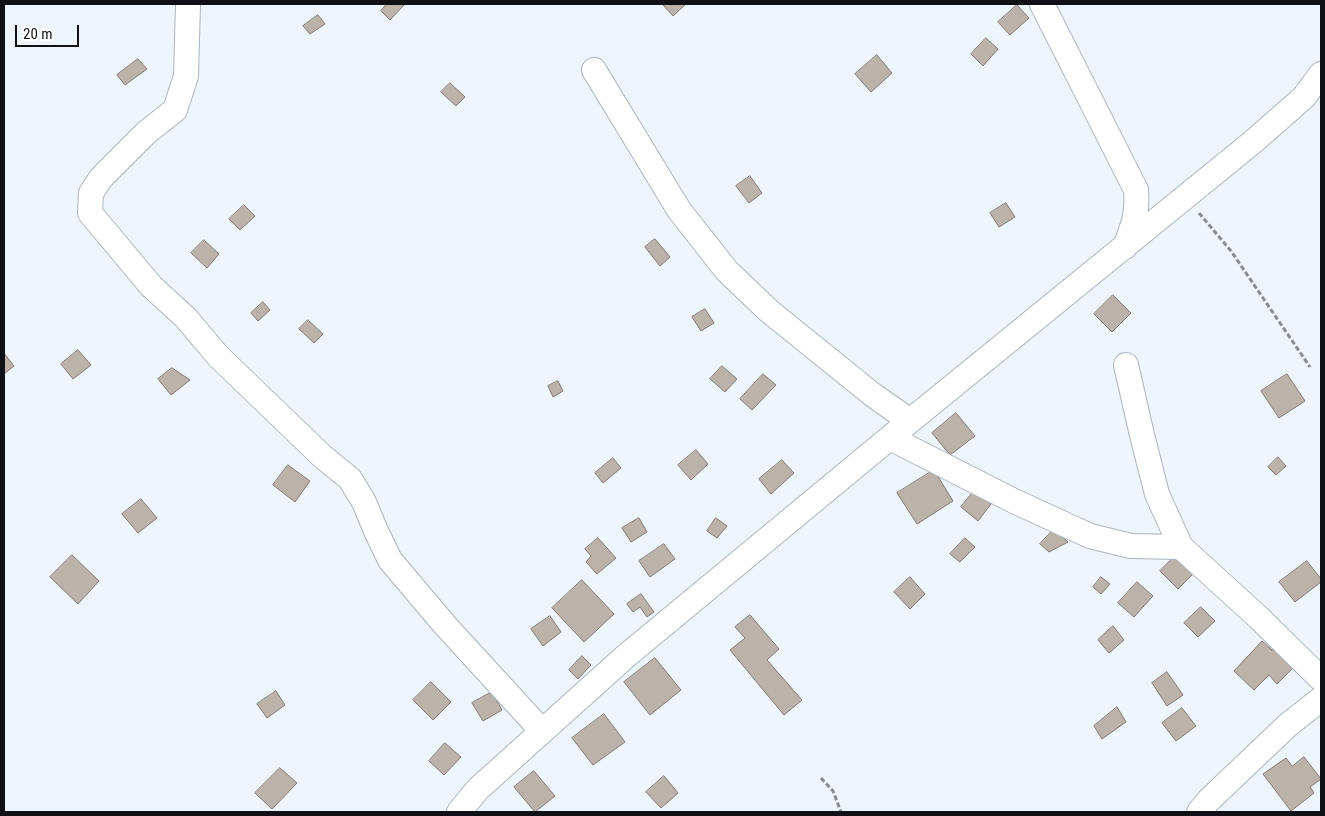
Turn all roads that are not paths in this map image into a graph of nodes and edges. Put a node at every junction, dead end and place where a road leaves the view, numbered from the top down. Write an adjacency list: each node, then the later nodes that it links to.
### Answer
1 (188, 4): 12 (street)
2 (1042, 4): 5 (street)
3 (594, 70): 7 (street)
4 (1321, 74): 5 (street)
5 (1125, 247): 7 (street)
6 (1126, 365): 9 (street)
7 (910, 421): 8 (street)
8 (890, 438): 9 (street); 12 (street)
9 (1180, 547): 10 (street)
10 (1321, 679)
11 (1321, 699): 13 (street)
12 (542, 731): 14 (street)
13 (1210, 808)
14 (460, 812)

